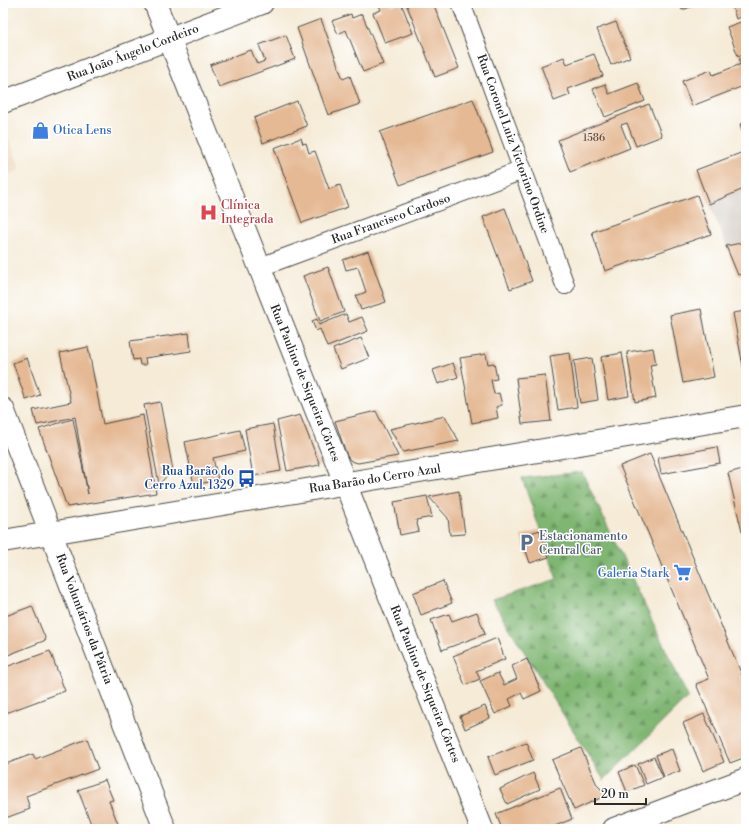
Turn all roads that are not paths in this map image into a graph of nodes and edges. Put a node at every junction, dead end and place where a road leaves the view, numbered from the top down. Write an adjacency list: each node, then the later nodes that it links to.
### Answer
1 (155, 3): 4 (street, Rua Paulino de Siqueira Côrtes)
2 (262, 3): 4 (street, Rua João Ângelo Cordeiro)
3 (461, 3): 6 (street, Rua Coronel Luiz Victorino Ordine)
4 (169, 39): 5 (street, Rua João Ângelo Cordeiro); 7 (street, Rua Paulino de Siqueira Côrtes)
5 (3, 102)
6 (523, 170): 7 (street, Rua Francisco Cardoso); 8 (street, Rua Coronel Luiz Victorino Ordine)
7 (260, 267): 11 (street, Rua Paulino de Siqueira Côrtes)
8 (565, 285)
9 (3, 409): 12 (street, Rua Voluntários da Pátria)
10 (746, 416): 11 (street, Rua Barão do Cerro Azul)
11 (345, 484): 12 (street, Rua Barão do Cerro Azul); 16 (street, Rua Paulino de Siqueira Côrtes)
12 (50, 532): 13 (street, Rua Barão do Cerro Azul); 15 (street, Rua Voluntários da Pátria)
13 (3, 541)
14 (746, 779): 17 (street)
15 (165, 829)
16 (482, 829)
17 (614, 829)

